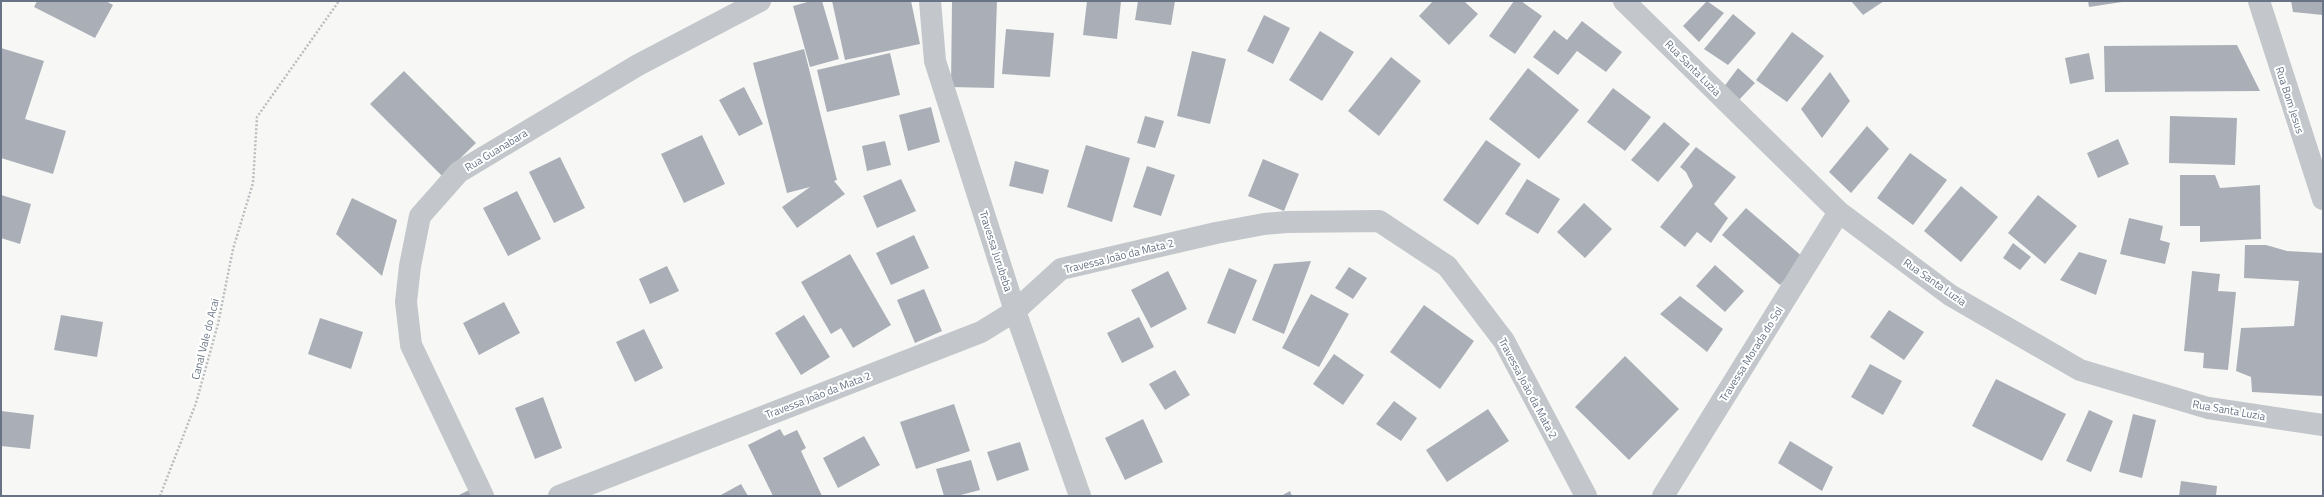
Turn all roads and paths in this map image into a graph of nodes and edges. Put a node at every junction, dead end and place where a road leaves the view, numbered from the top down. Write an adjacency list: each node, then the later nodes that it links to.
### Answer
1 (339, 1): 10 (path, Canal Vale do Acai)
2 (760, 1): 11 (street, Rua Guanabara)
3 (930, 1): 8 (street, Travessa Jurubeba)
4 (1624, 1): 7 (street, Rua Santa Luzia)
5 (2258, 1): 6 (street, Rua Bom Jesus)
6 (2323, 199)
7 (1839, 212): 9 (street, Rua Santa Luzia); 15 (street, Travessa Morada do Sol)
8 (1015, 311): 12 (street, Travessa João da Mata 2); 13 (street, Travessa Jurubeba); 14 (street, Travessa João da Mata 2)
9 (2323, 425)
10 (160, 496)
11 (483, 496)
12 (559, 496)
13 (1080, 496)
14 (1586, 496)
15 (1663, 496)

